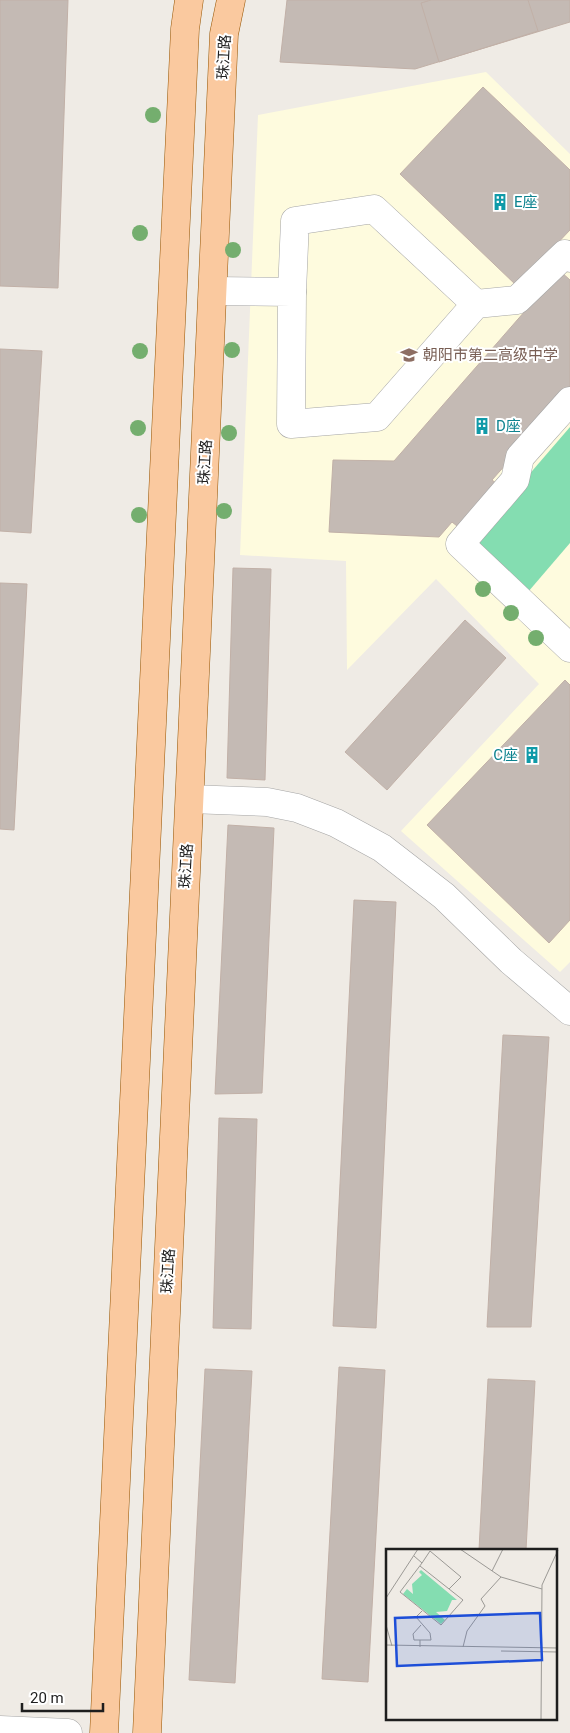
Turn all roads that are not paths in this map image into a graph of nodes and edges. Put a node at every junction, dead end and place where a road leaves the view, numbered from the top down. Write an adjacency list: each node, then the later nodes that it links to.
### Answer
1 (231, 0): 4 (main road, 珠江路)
2 (187, 4): 13 (main road)
3 (570, 258): 6 (street)
4 (213, 291): 5 (street); 9 (main road, 珠江路)
5 (292, 292): 6 (street); 6 (street)
6 (476, 304)
7 (570, 401): 8 (street)
8 (570, 648)
9 (190, 799): 10 (street); 14 (main road, 珠江路)
10 (570, 1011)
11 (0, 1730): 12 (street)
12 (68, 1733)
13 (104, 1733)
14 (146, 1733)

